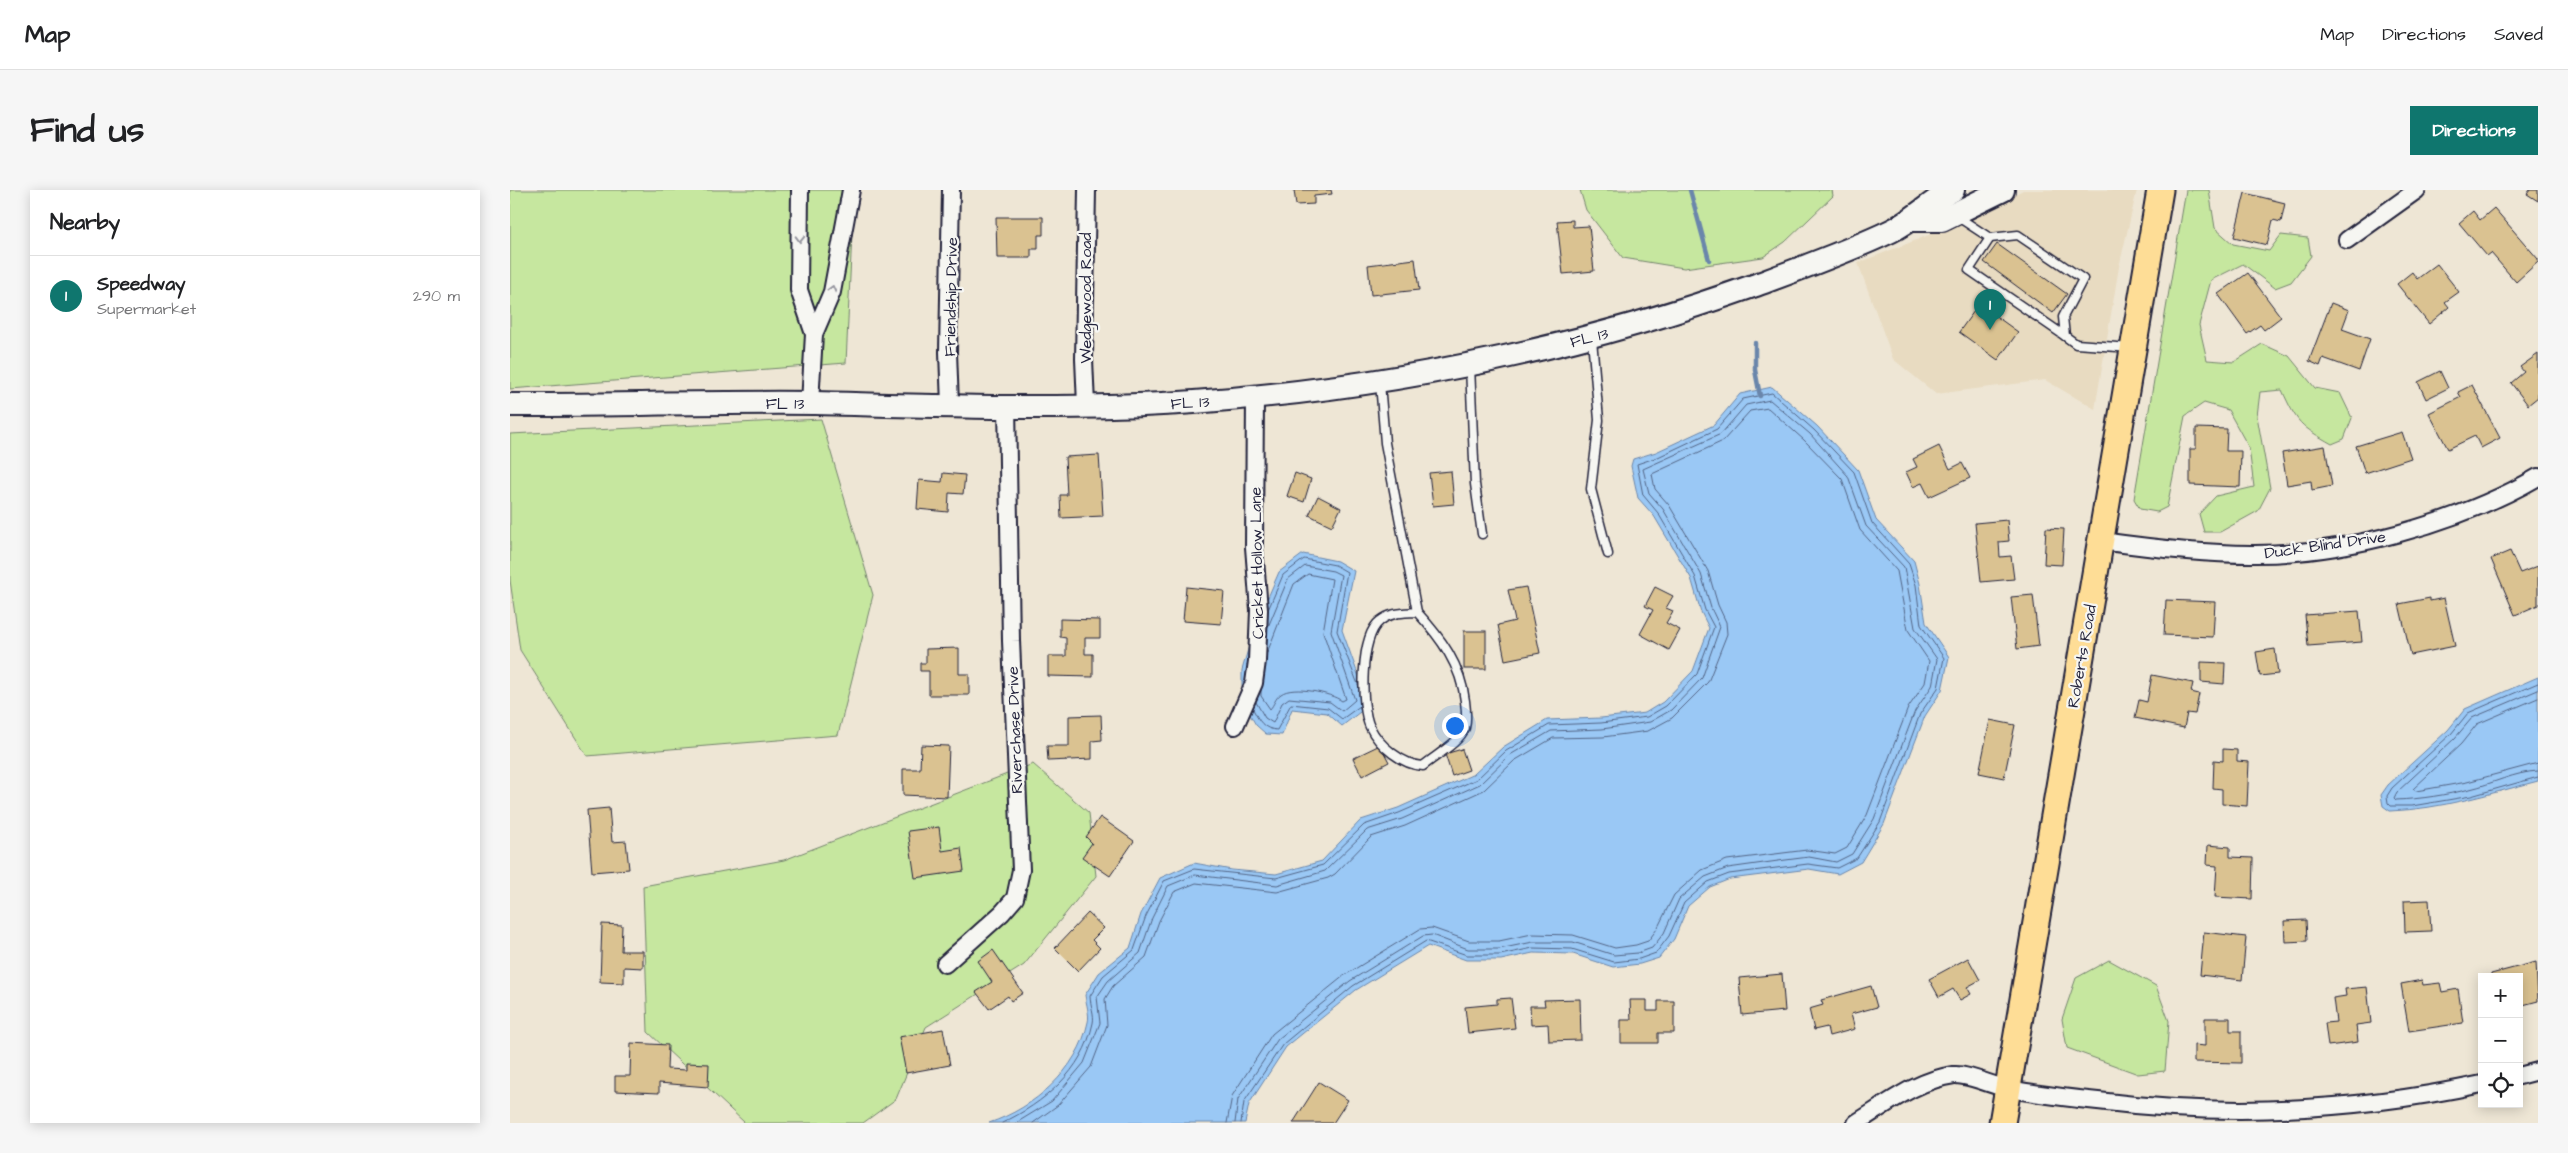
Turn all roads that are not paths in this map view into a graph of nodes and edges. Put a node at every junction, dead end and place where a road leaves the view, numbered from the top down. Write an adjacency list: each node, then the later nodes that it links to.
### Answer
1 (800, 190): 13 (street, one-way to 13)
2 (851, 190): 13 (street, one-way to 2)
3 (951, 190): 22 (street, Friendship Drive)
4 (1087, 190): 24 (street, Wedgewood Road)
5 (1953, 190): 10 (main road)
6 (2003, 190): 9 (main road)
7 (2160, 190): 16 (main road, Roberts Road)
8 (2417, 190): 12 (street)
9 (1954, 214): 10 (main road); 11 (lane)
10 (1912, 220): 15 (main road, FL 13)
11 (1990, 238): 14 (lane); 14 (lane)
12 (2347, 240)
13 (814, 334): 20 (street)
14 (2064, 336): 16 (lane)
15 (1592, 337): 17 (main road, FL 13); 28 (lane)
16 (2133, 349): 27 (main road, Roberts Road)
17 (1470, 364): 18 (main road, FL 13); 26 (lane)
18 (1380, 381): 19 (main road, FL 13); 29 (lane)
19 (1255, 396): 24 (main road, FL 13); 30 (street, Cricket Hollow Lane)
20 (810, 403): 21 (main road, FL 13); 22 (main road, FL 13)
21 (510, 405)
22 (950, 405): 23 (main road, FL 13)
23 (1008, 405): 24 (main road, FL 13); 31 (street, Riverchase Drive)
24 (1086, 405)
25 (2538, 477): 27 (street, Duck Blind Drive)
26 (1482, 534)
27 (2101, 541): 35 (main road, Roberts Road)
28 (1608, 554)
29 (1416, 612): 29 (lane)
30 (1235, 726)
31 (945, 964)
32 (2538, 1071): 33 (street)
33 (2523, 1075)
34 (2478, 1085): 35 (street)
35 (2008, 1089): 36 (street); 37 (main road, Roberts Road)
36 (1856, 1123)
37 (2002, 1123)

